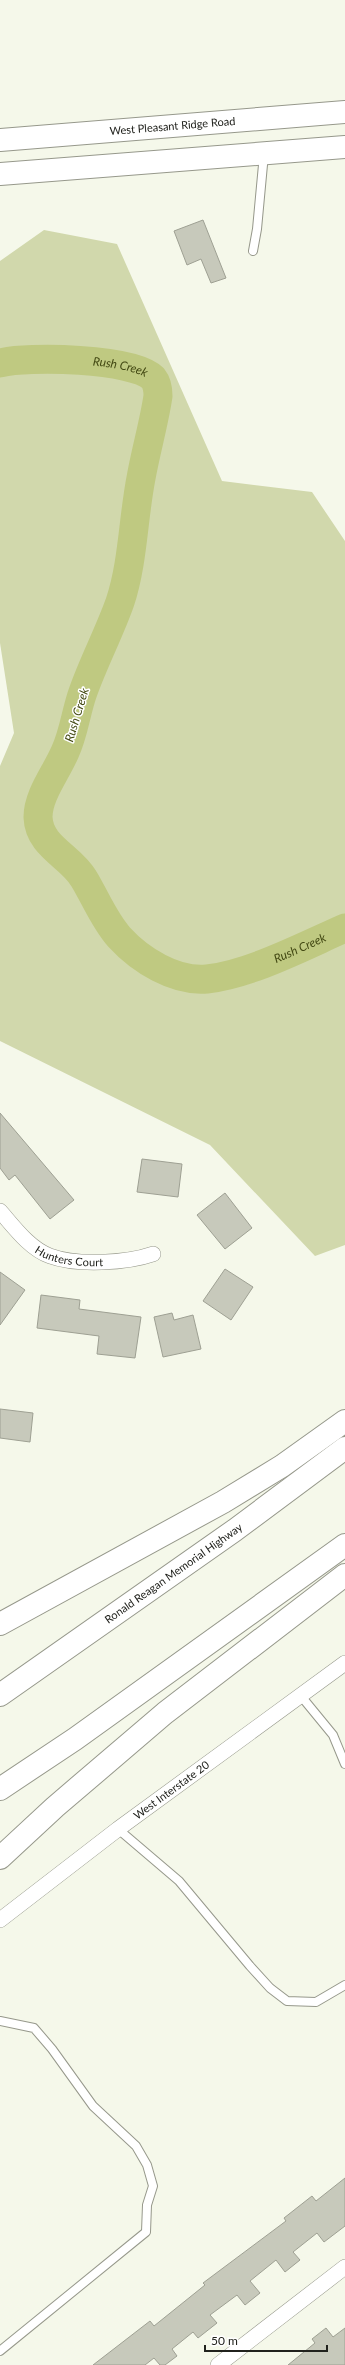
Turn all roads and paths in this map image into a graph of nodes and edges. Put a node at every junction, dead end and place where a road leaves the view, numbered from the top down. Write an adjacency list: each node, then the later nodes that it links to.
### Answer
1 (345, 112): 2 (main road, West Pleasant Ridge Road)
2 (1, 140)
3 (345, 147): 4 (main road)
4 (264, 153): 5 (main road); 6 (lane)
5 (6, 174)
6 (253, 251)
7 (0, 1211): 8 (street, Hunters Court)
8 (153, 1254)
9 (345, 1421): 13 (main road)
10 (345, 1448): 15 (main road, Ronald Reagan Memorial Highway)
11 (345, 1545): 18 (main road)
12 (345, 1575): 20 (main road)
13 (0, 1624)
14 (345, 1663): 16 (street, West Interstate 20)
15 (0, 1695)
16 (301, 1696): 17 (lane); 19 (street, West Interstate 20)
17 (345, 1764)
18 (0, 1789)
19 (118, 1830): 21 (street, West Interstate 20); 22 (lane)
20 (0, 1858)
21 (0, 1920)
22 (345, 1985)
23 (0, 2021): 25 (lane)
24 (345, 2267): 26 (street)
25 (0, 2351)
26 (218, 2365)

